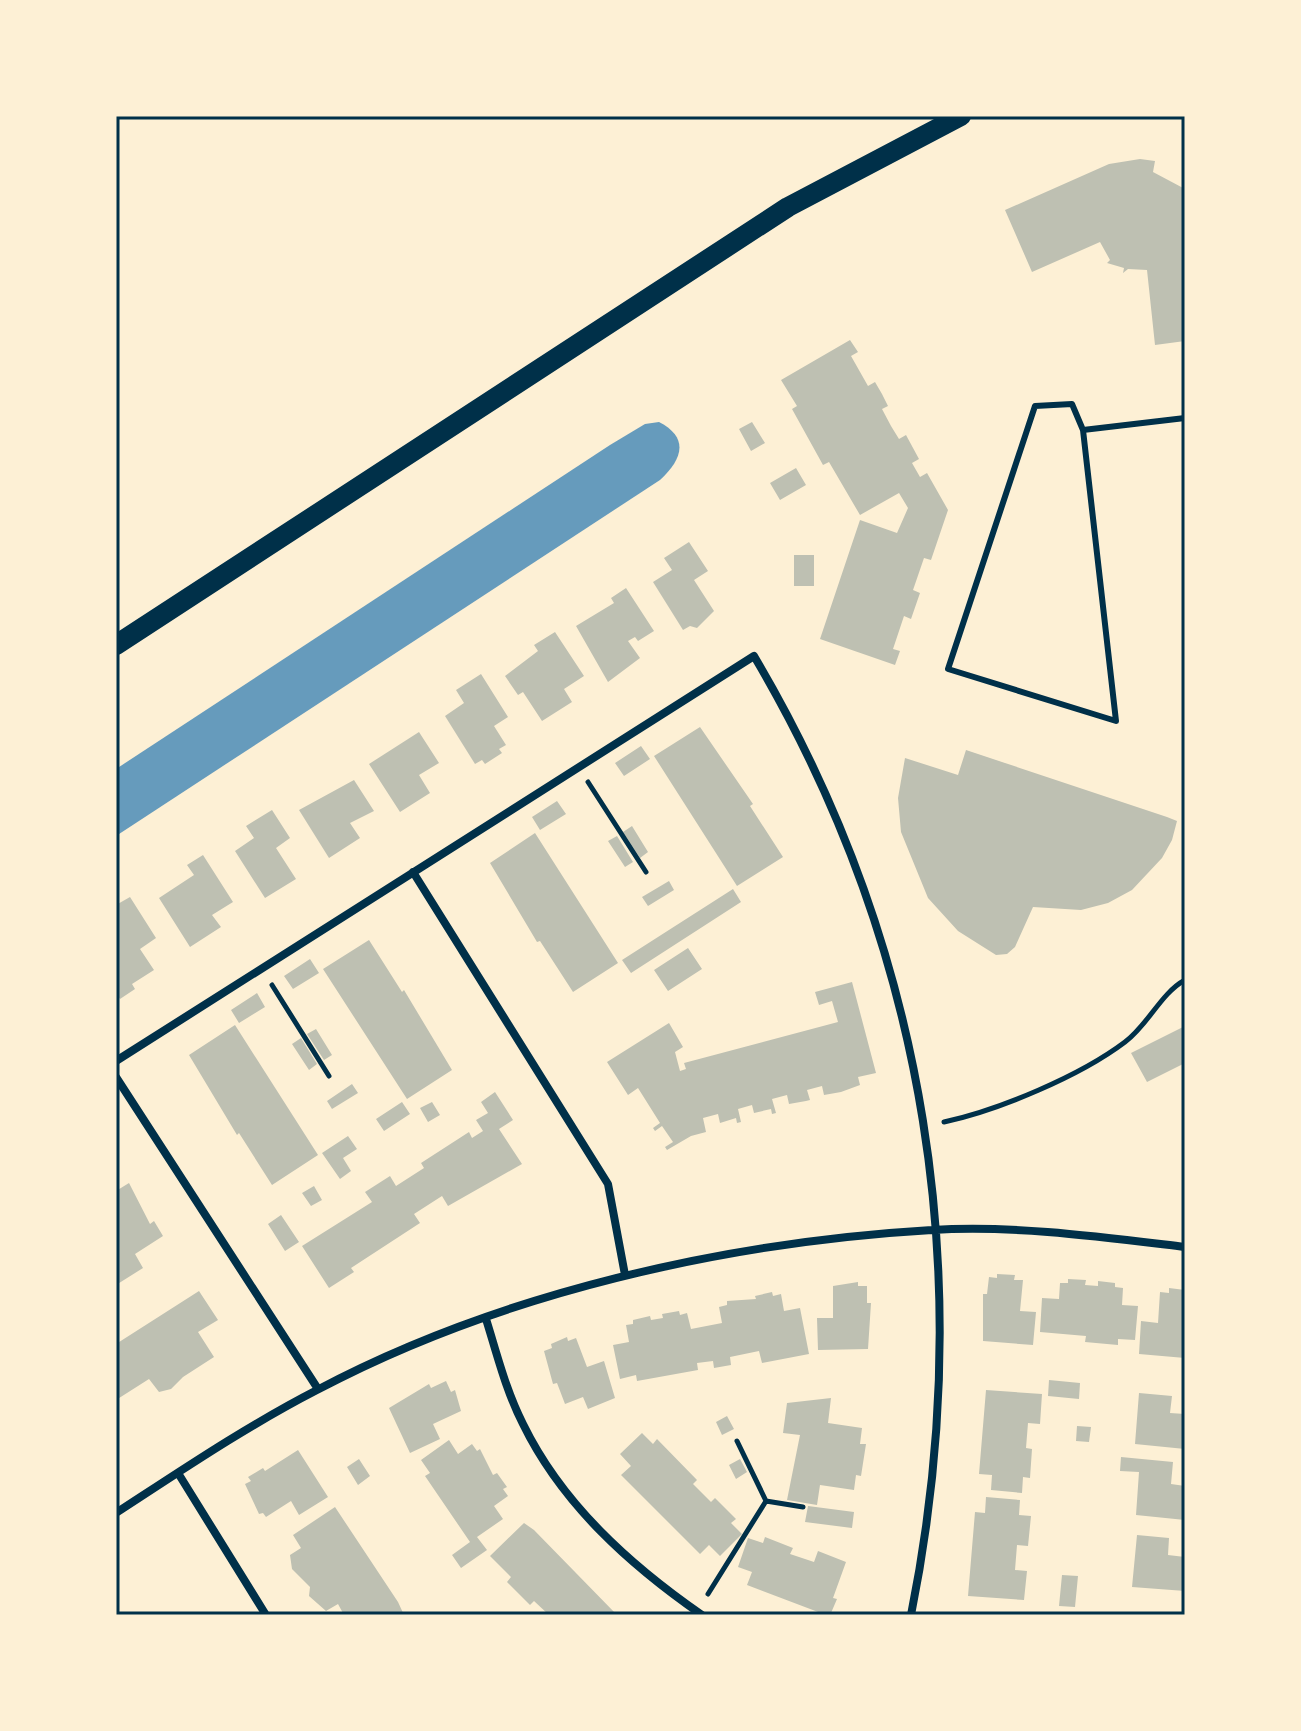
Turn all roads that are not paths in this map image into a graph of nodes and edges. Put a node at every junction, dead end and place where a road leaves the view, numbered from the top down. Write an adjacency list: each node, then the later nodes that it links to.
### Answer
1 (961, 116): 4 (main road)
2 (1185, 418): 3 (lane)
3 (1083, 430): 3 (lane)
4 (116, 645)
5 (413, 872): 6 (street); 8 (street); 10 (street)
6 (116, 1061)
7 (116, 1077): 12 (street)
8 (934, 1229): 9 (street); 10 (street); 17 (street)
9 (1185, 1247)
10 (625, 1275): 11 (street)
11 (486, 1319): 12 (street); 15 (street)
12 (318, 1389): 13 (street)
13 (178, 1473): 14 (street); 16 (street)
14 (116, 1513)
15 (700, 1614)
16 (266, 1615)
17 (911, 1615)

